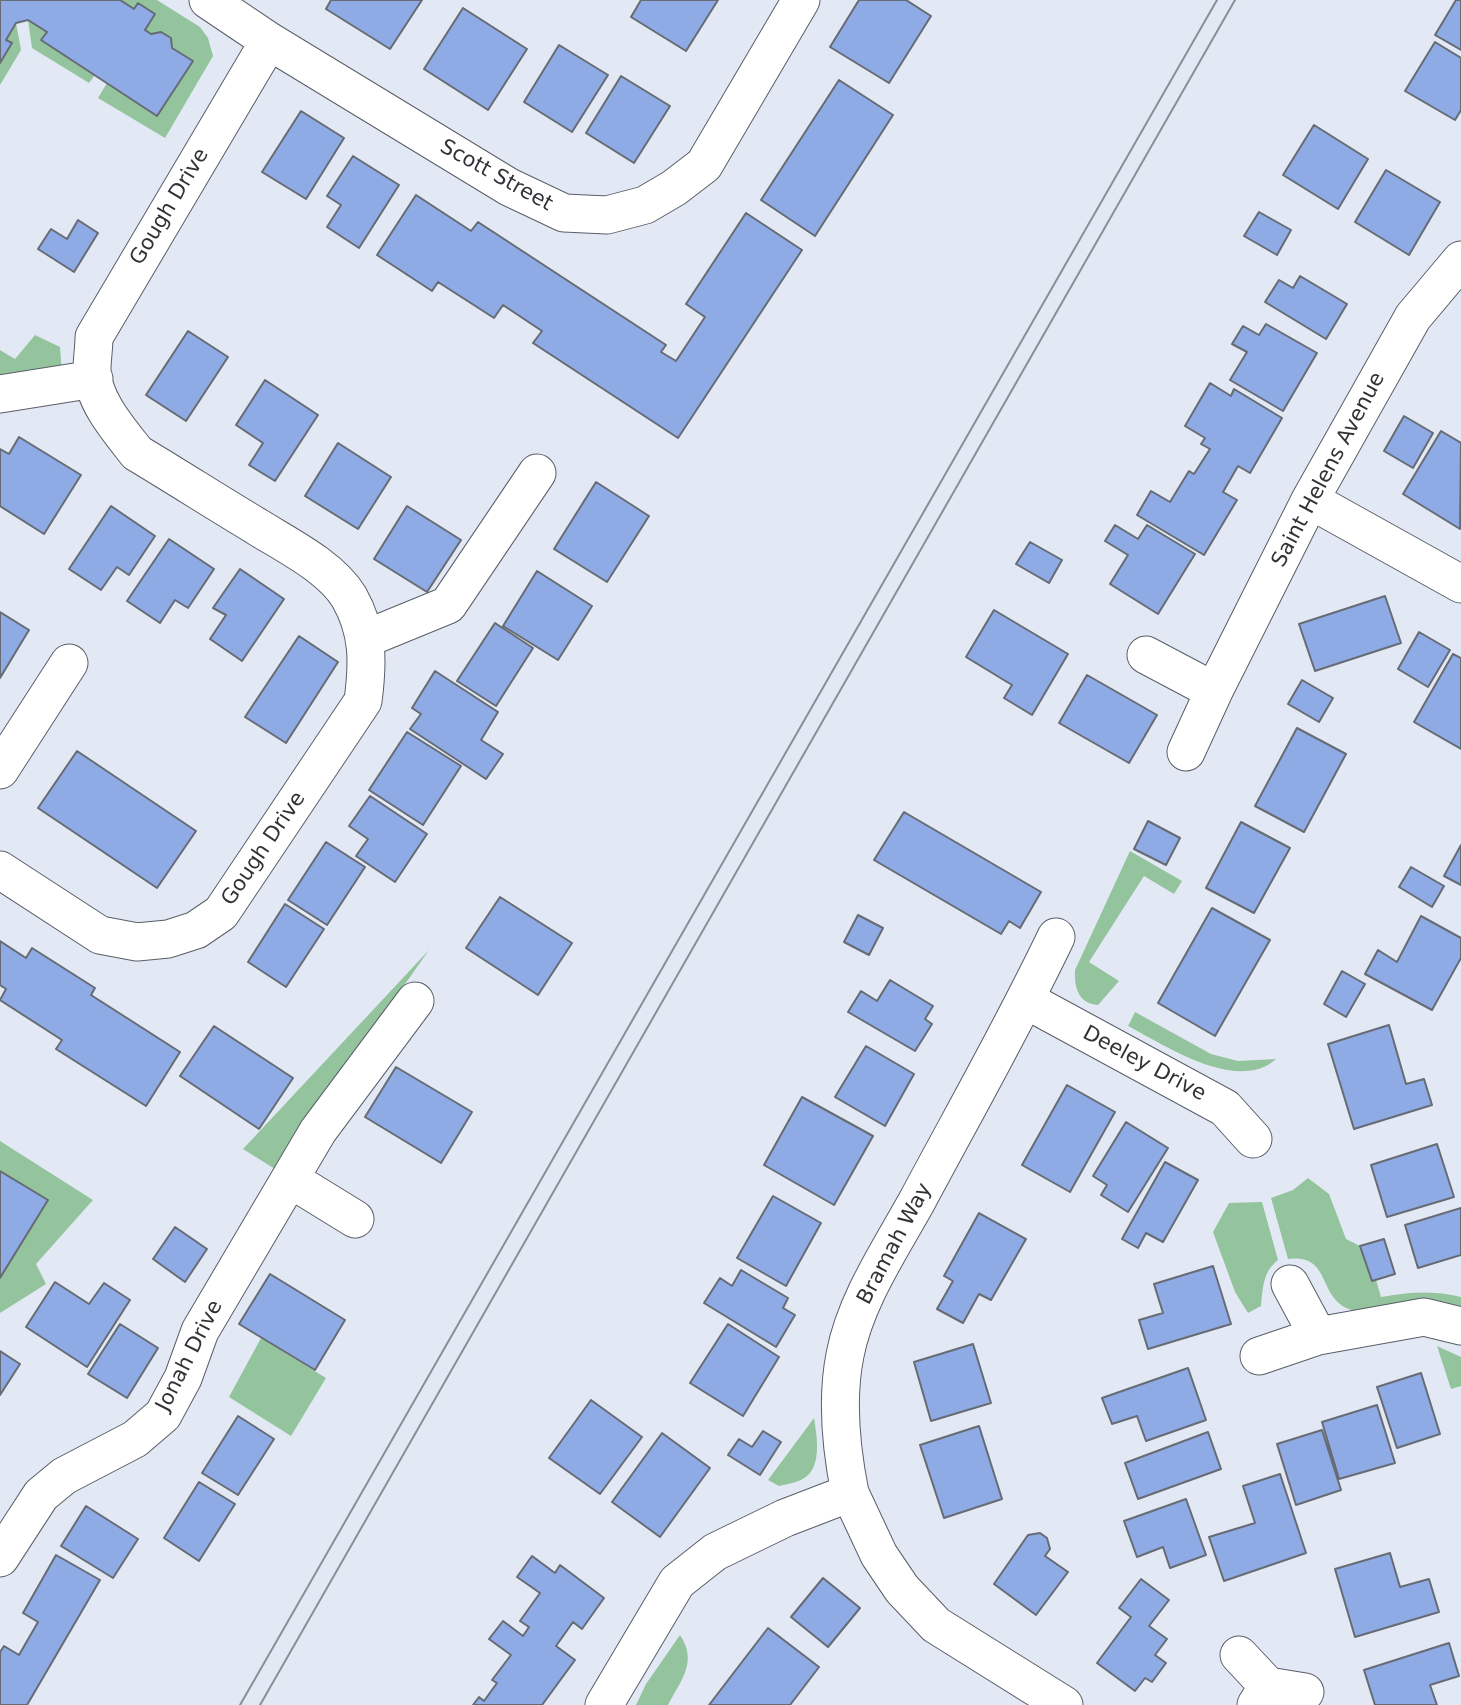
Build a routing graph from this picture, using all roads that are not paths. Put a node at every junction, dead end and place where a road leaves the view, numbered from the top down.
1 (208, 0) edge
2 (801, 0) edge
3 (269, 41) junction
4 (1461, 260) edge
5 (94, 379) junction
6 (0, 394) edge
7 (537, 473) dead end
8 (1310, 500) junction
9 (1461, 584) edge
10 (365, 639) junction
11 (1146, 655) dead end
12 (69, 663) dead end
13 (1214, 691) junction
14 (1186, 752) dead end
15 (0, 771) edge
16 (0, 870) edge
17 (1056, 937) dead end
18 (1026, 1000) junction
19 (415, 1001) dead end
20 (1253, 1139) dead end
21 (290, 1179) junction
22 (355, 1219) dead end
23 (1290, 1284) dead end
24 (1461, 1326) edge
25 (1318, 1336) junction
26 (1259, 1356) dead end
27 (850, 1493) junction
28 (0, 1558) edge
29 (1238, 1655) dead end
30 (1305, 1692) dead end
31 (1262, 1696) edge
32 (604, 1705) edge
33 (1064, 1705) edge

1 - 3 street, Scott Street
2 - 3 street, Scott Street
3 - 5 street, Gough Drive
4 - 8 street, Saint Helens Avenue
5 - 6 street
5 - 10 street, Gough Drive
7 - 10 street
8 - 9 street
8 - 13 street, Saint Helens Avenue
10 - 16 street, Gough Drive
11 - 13 street
12 - 15 street
13 - 14 street, Saint Helens Avenue
17 - 18 street, Bramah Way
18 - 20 street, Deeley Drive
18 - 27 street, Bramah Way
19 - 21 street, Jonah Drive
21 - 22 street
21 - 28 street, Jonah Drive
23 - 25 street
24 - 25 street
25 - 26 street
27 - 32 street
27 - 33 street, Bramah Way
29 - 31 street
30 - 31 street

